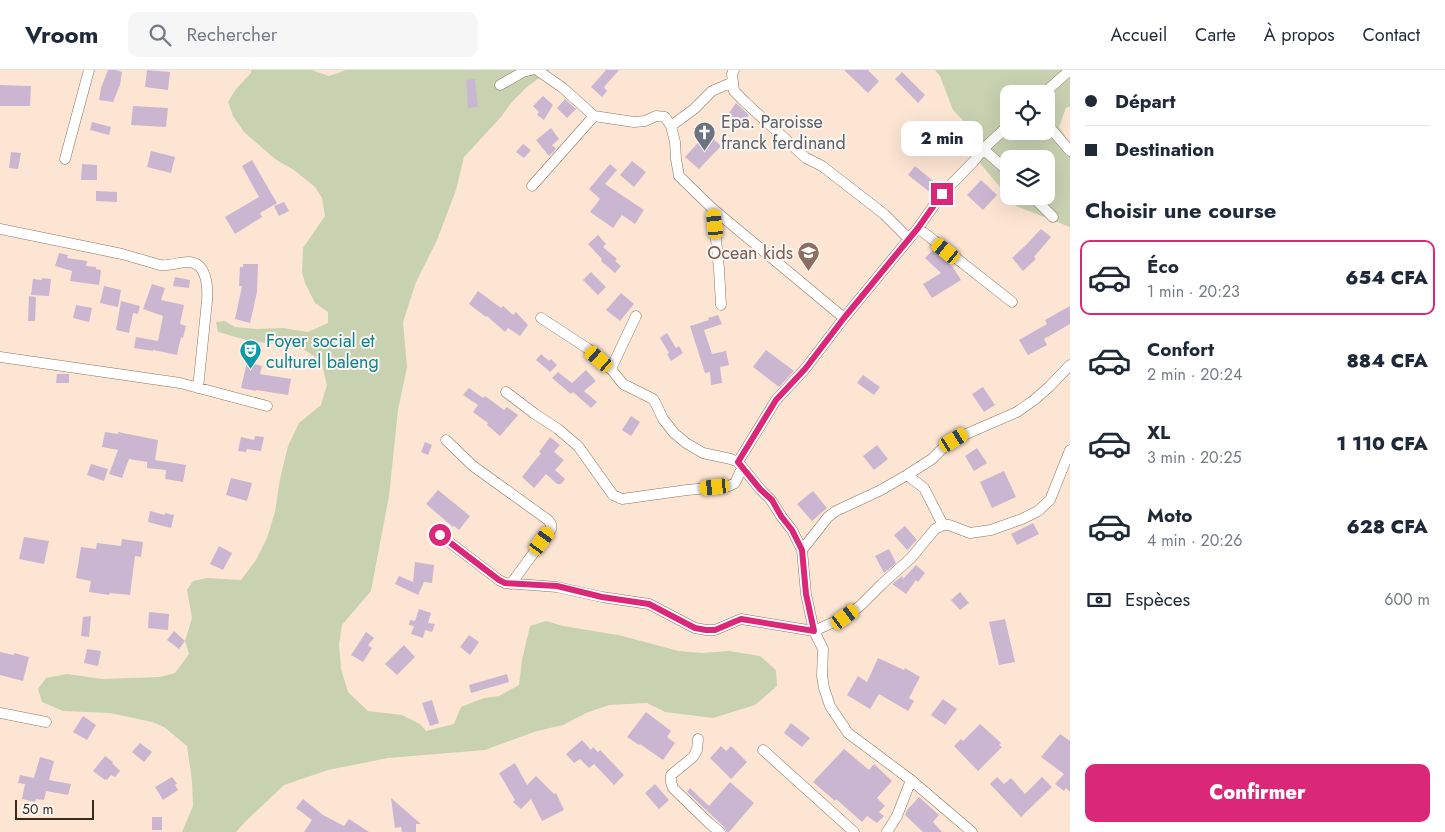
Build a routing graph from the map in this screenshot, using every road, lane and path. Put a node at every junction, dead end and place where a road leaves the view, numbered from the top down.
1 (89, 70) edge
2 (531, 70) edge
3 (536, 70) edge
4 (734, 70) edge
5 (1070, 70) edge
6 (733, 82) junction
7 (500, 85) dead end
8 (1053, 85) edge
9 (594, 116) junction
10 (671, 126) junction
11 (1000, 133) edge
12 (1055, 134) edge
13 (983, 149) junction
14 (1070, 151) edge
15 (65, 160) dead end
16 (1000, 164) edge
17 (532, 186) dead end
18 (1041, 205) edge
19 (713, 209) junction
20 (1053, 217) dead end
21 (918, 228) junction
22 (0, 229) edge
23 (909, 239) junction
24 (1012, 302) dead end
25 (721, 305) dead end
26 (636, 316) dead end
27 (541, 318) dead end
28 (844, 318) junction
29 (0, 357) edge
30 (1070, 364) edge
31 (611, 370) junction
32 (198, 388) junction
33 (506, 392) dead end
34 (267, 406) dead end
35 (446, 440) dead end
36 (1070, 450) edge
37 (740, 465) junction
38 (907, 475) junction
39 (943, 525) junction
40 (440, 535) dead end
41 (802, 550) junction
42 (511, 584) junction
43 (814, 631) junction
44 (0, 713) edge
45 (46, 722) dead end
46 (698, 739) dead end
47 (763, 750) dead end
48 (911, 780) junction
49 (720, 832) edge
50 (854, 832) edge
51 (888, 832) edge
52 (972, 832) edge

1 - 15 street
2 - 7 street
3 - 9 street
4 - 6 street
5 - 8 street
6 - 10 street
6 - 23 street
9 - 10 street
9 - 17 street
10 - 19 street
11 - 13 street
12 - 14 street
13 - 16 street
13 - 21 street
18 - 20 street
19 - 25 street
19 - 28 street
21 - 23 street
21 - 24 street
22 - 32 street
23 - 28 street
26 - 31 street
27 - 31 street
28 - 37 street
29 - 32 street
30 - 38 street
31 - 37 street
32 - 34 street
33 - 37 street
35 - 42 street
36 - 39 street
37 - 41 street
38 - 39 street
38 - 41 street
39 - 43 street
40 - 42 street
41 - 43 street
42 - 43 street
43 - 48 street
44 - 45 street
46 - 49 street
47 - 50 street
48 - 51 street
48 - 52 street

